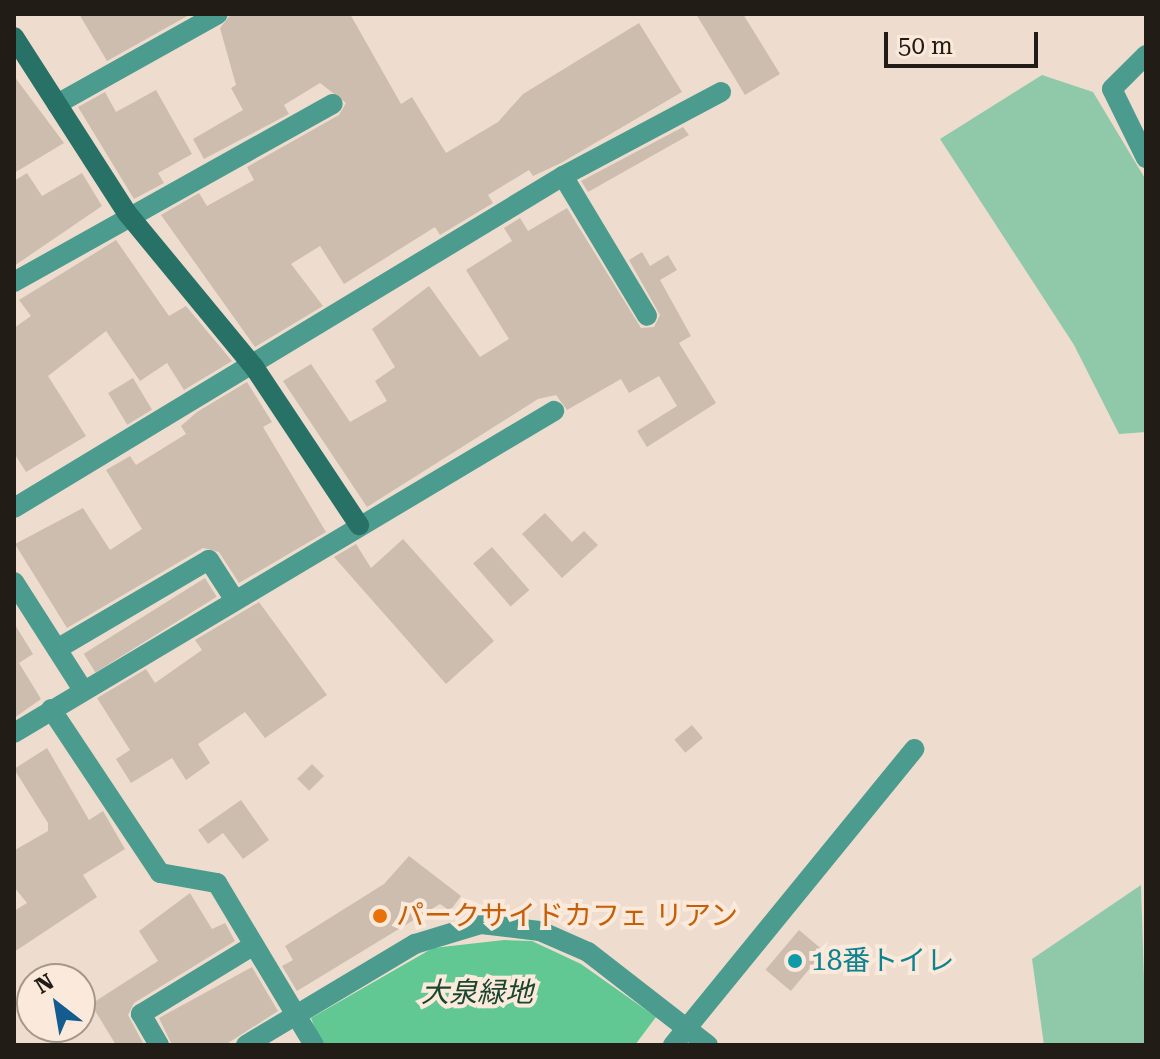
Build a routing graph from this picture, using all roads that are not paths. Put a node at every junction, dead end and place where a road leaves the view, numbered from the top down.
1 (218, 14) edge
2 (16, 46) edge
3 (1146, 55) edge
4 (721, 92) dead end
5 (57, 104) junction
6 (333, 104) dead end
7 (1146, 158) edge
8 (563, 176) junction
9 (127, 213) junction
10 (14, 282) edge
11 (647, 316) dead end
12 (254, 367) junction
13 (554, 411) dead end
14 (14, 508) edge
15 (359, 525) junction
16 (14, 582) edge
17 (234, 599) junction
18 (57, 649) junction
19 (83, 690) junction
20 (51, 709) junction
21 (14, 733) edge
22 (914, 749) dead end
23 (254, 945) junction
24 (296, 1015) junction
25 (686, 1027) junction
26 (159, 1045) edge
27 (246, 1045) edge
28 (314, 1045) edge
29 (673, 1045) edge
30 (708, 1045) edge

1 - 5 street
2 - 5 street
3 - 7 street
4 - 8 street
5 - 9 street
6 - 9 street
8 - 11 street
8 - 12 street
9 - 10 street
9 - 12 street
12 - 14 street
12 - 15 street
13 - 15 street
15 - 17 street
16 - 18 street
17 - 18 street
17 - 19 street
18 - 19 street
19 - 20 street
20 - 21 street
20 - 23 street
22 - 25 street
23 - 24 street
23 - 26 street
24 - 25 street
24 - 27 street
24 - 28 street
25 - 29 street
25 - 30 street

